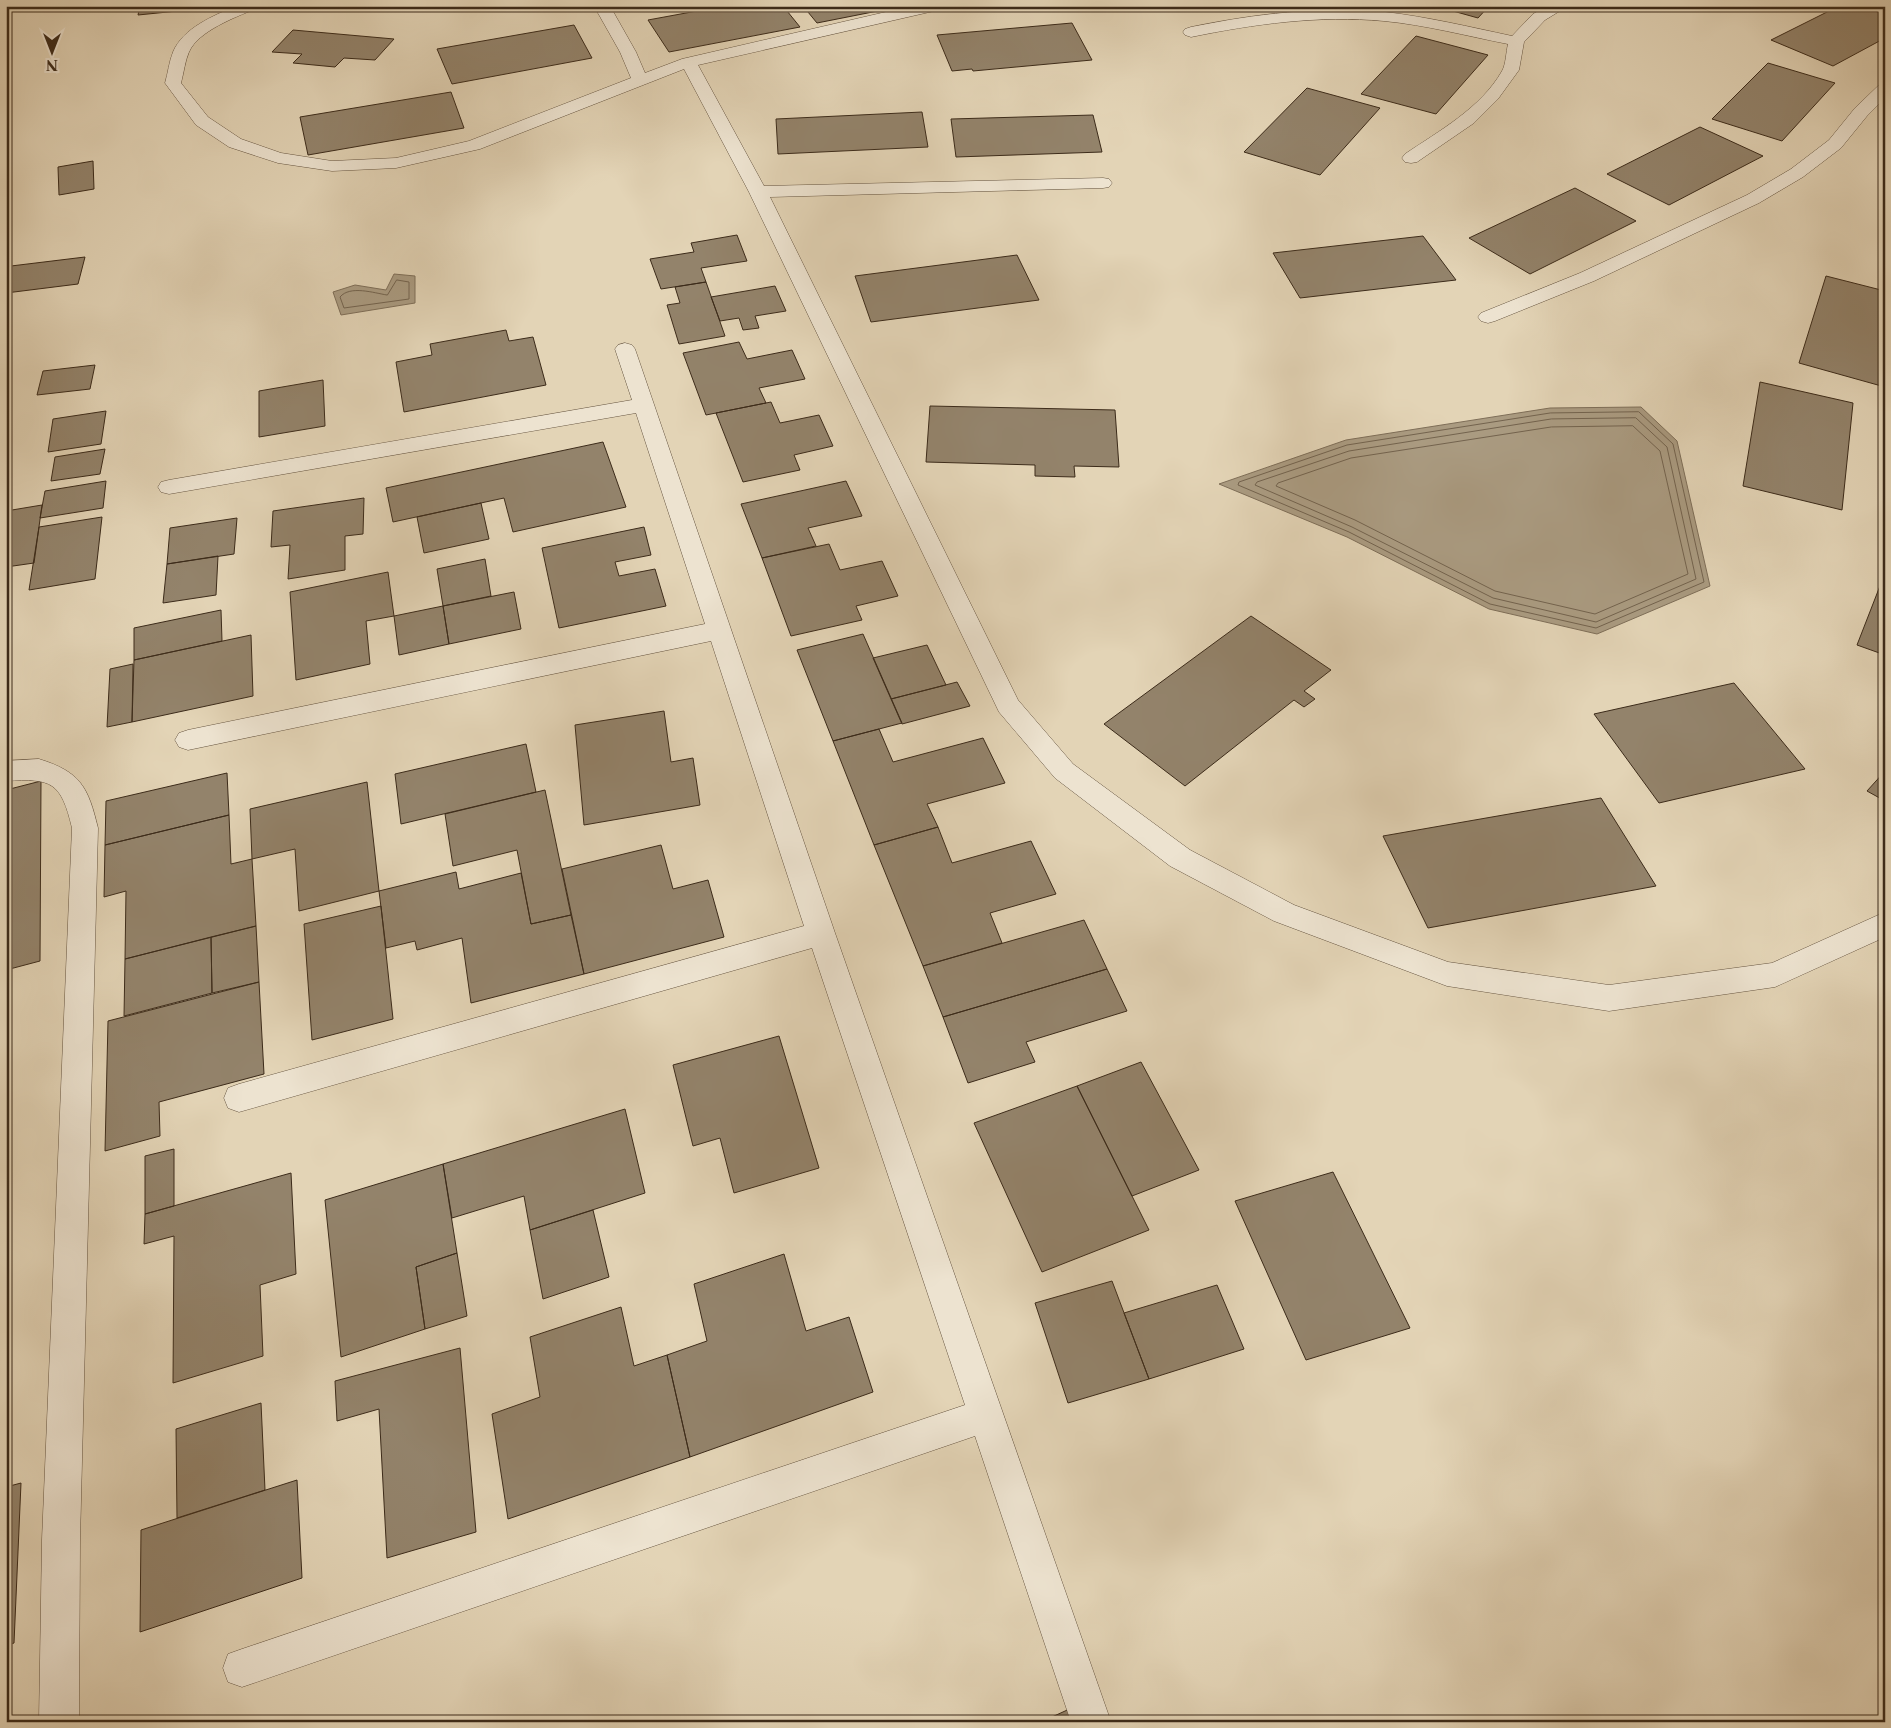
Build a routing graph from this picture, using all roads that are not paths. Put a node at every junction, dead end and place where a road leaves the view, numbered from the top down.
1 (250, 6) edge
2 (602, 6) edge
3 (934, 6) edge
4 (1560, 6) edge
5 (1191, 32) dead end
6 (1516, 41) junction
7 (688, 62) junction
8 (640, 80) junction
9 (1885, 89) edge
10 (1411, 158) dead end
11 (1103, 183) dead end
12 (758, 192) junction
13 (1488, 317) dead end
14 (625, 349) dead end
15 (644, 405) junction
16 (169, 487) dead end
17 (720, 630) junction
18 (188, 740) dead end
19 (6, 771) edge
20 (1885, 924) edge
21 (821, 933) junction
22 (239, 1098) dead end
23 (986, 1415) junction
24 (242, 1668) dead end
25 (59, 1722) edge
26 (1090, 1722) edge

1 - 8 street
2 - 8 street
3 - 7 street
4 - 6 street
5 - 6 street
6 - 10 street
7 - 8 street
7 - 12 street
9 - 13 street
11 - 12 street
12 - 20 street
14 - 15 street
15 - 16 street
15 - 17 street
17 - 18 street
17 - 21 street
19 - 25 street
21 - 22 street
21 - 23 street
23 - 24 street
23 - 26 street

